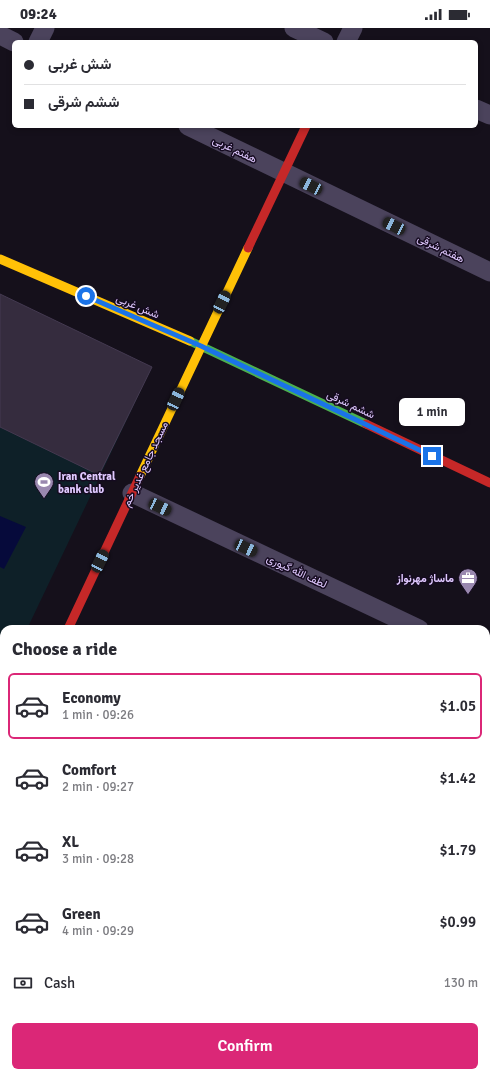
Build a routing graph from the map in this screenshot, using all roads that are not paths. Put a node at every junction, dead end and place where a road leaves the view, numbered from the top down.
1 (45, 28) edge
2 (294, 28) edge
3 (352, 28) edge
4 (0, 35) edge
5 (39, 40) edge
6 (320, 40) edge
7 (347, 40) edge
8 (12, 41) edge
9 (478, 110) edge
10 (490, 115) edge
11 (192, 128) edge
12 (305, 128) edge
13 (283, 173) junction
14 (0, 259) edge
15 (490, 272) edge
16 (201, 346) junction
17 (490, 483) edge
18 (132, 493) junction
19 (70, 625) edge
20 (411, 625) edge

1 - 5 street
2 - 6 street
3 - 7 street
4 - 8 street
9 - 10 street
11 - 13 street, هفتم غربی
12 - 13 street, مسجد جامع غدیر خم
13 - 15 street, هفتم شرقی
13 - 16 street, مسجد جامع غدیر خم
14 - 16 street, شش غربی
16 - 17 street, ششم شرقی
16 - 18 street, مسجد جامع غدیر خم
18 - 19 street, مسجد جامع غدیر خم
18 - 20 street, لطف الله گیوری

